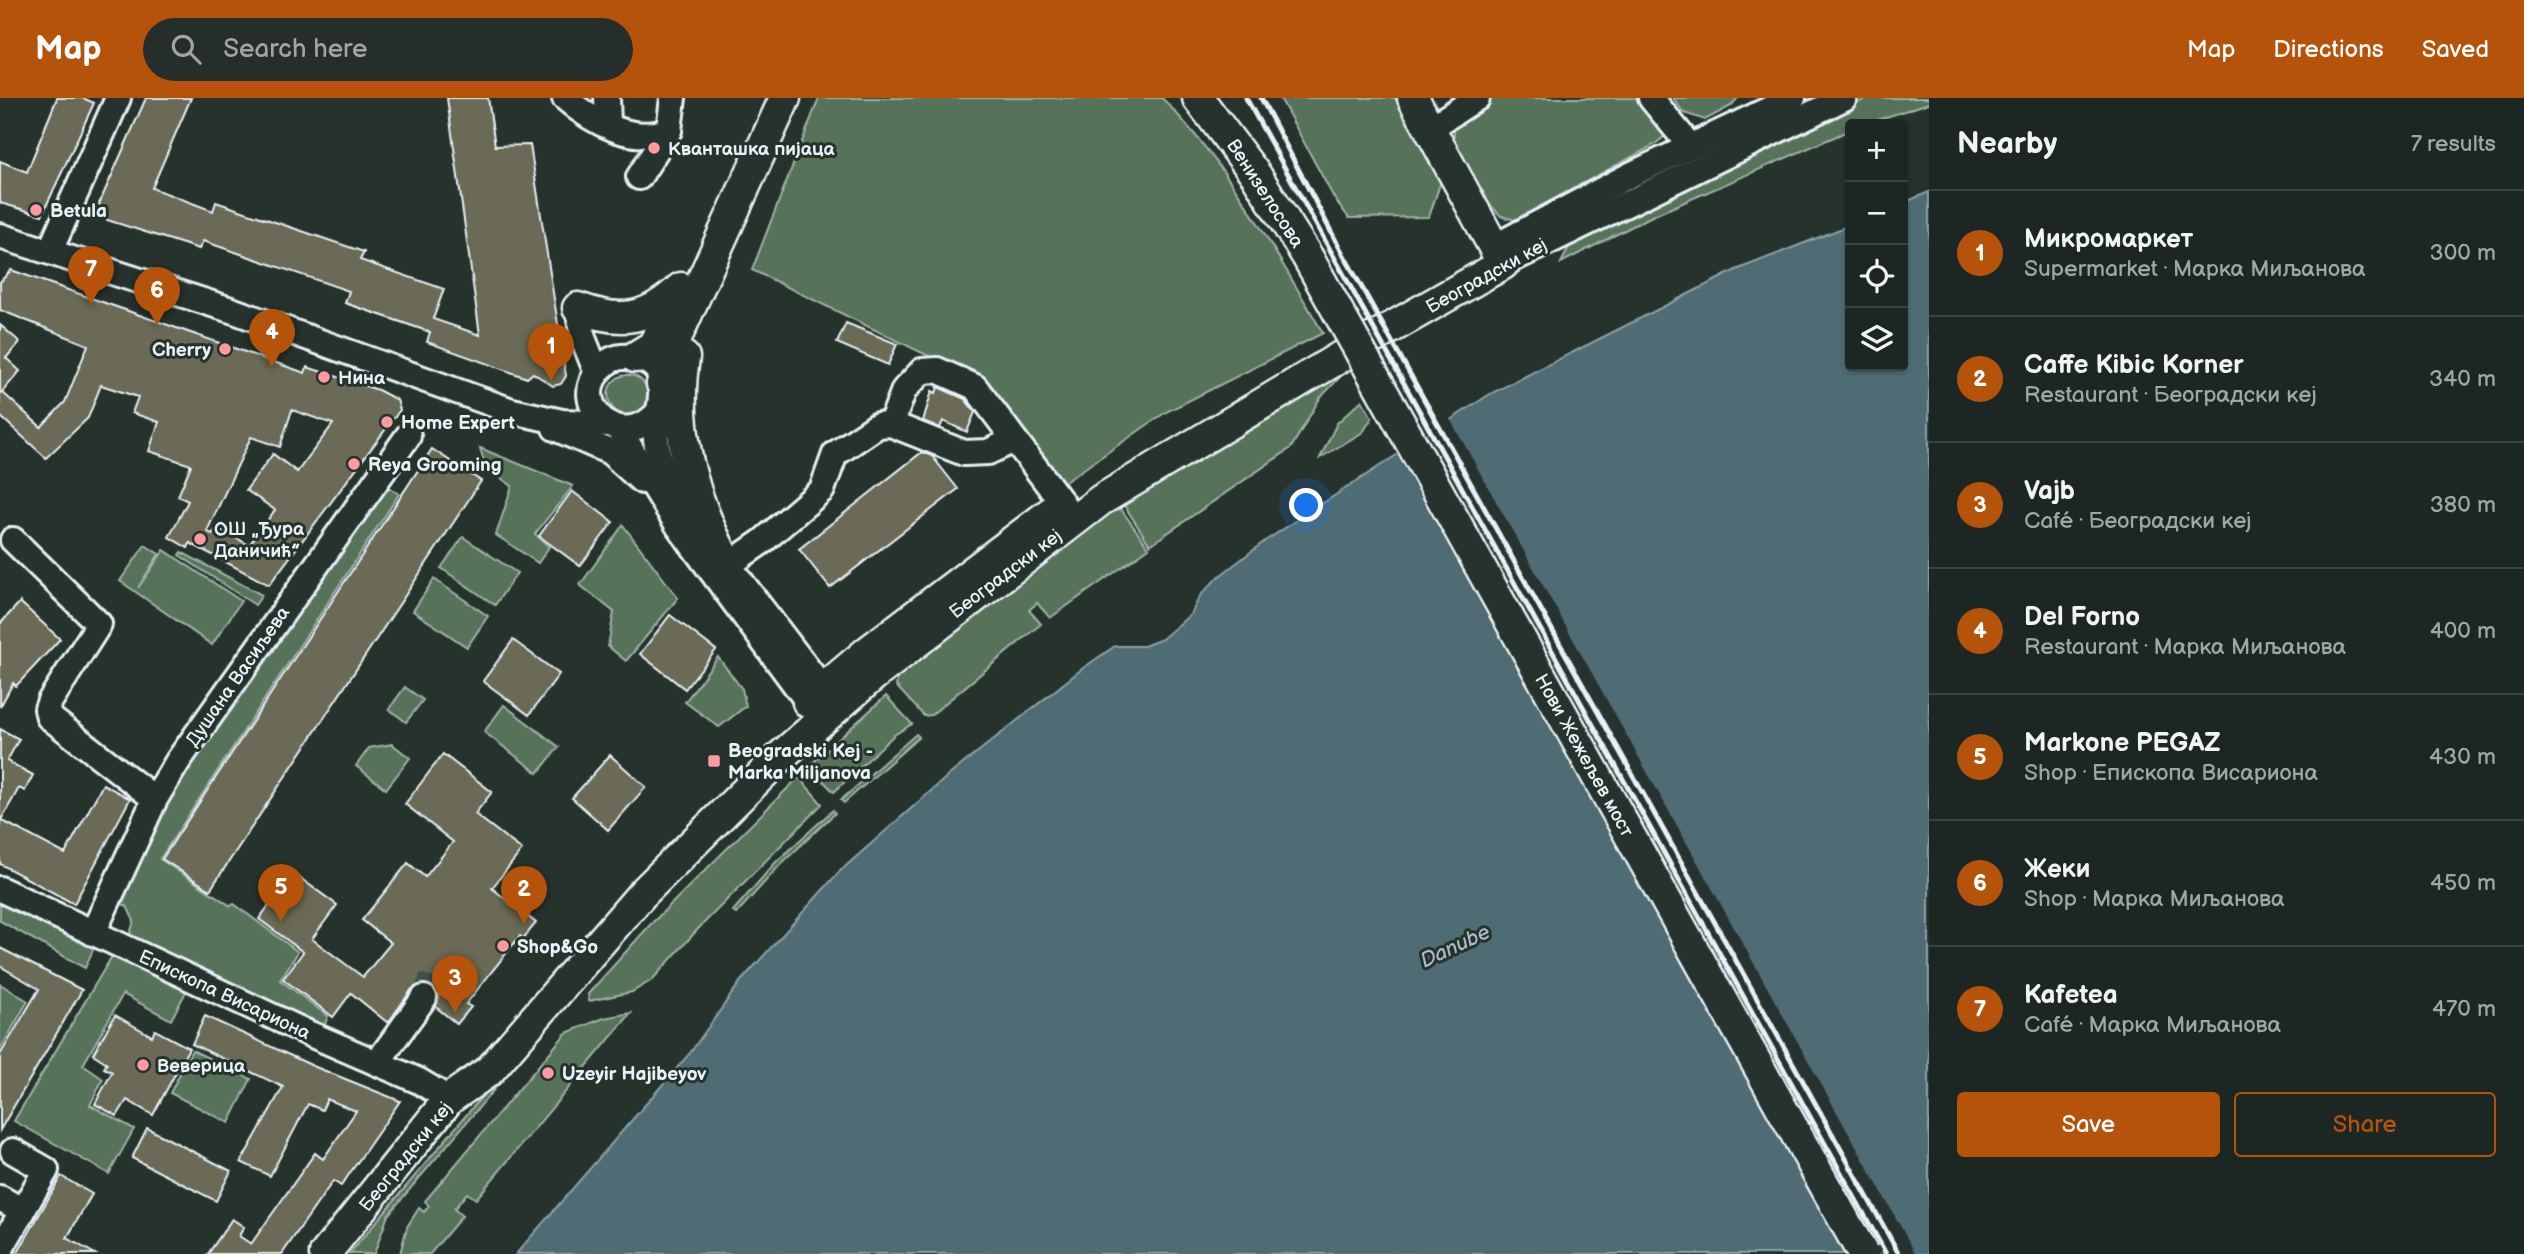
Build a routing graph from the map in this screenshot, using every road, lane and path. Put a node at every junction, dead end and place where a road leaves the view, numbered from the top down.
1 (118, 98) edge
2 (565, 98) edge
3 (607, 98) edge
4 (673, 98) edge
5 (762, 98) edge
6 (785, 98) edge
7 (1198, 98) edge
8 (1413, 98) edge
9 (1477, 98) edge
10 (1651, 98) edge
11 (1844, 98) edge
12 (1778, 101) edge
13 (608, 125) junction
14 (1429, 129) junction
15 (669, 130) junction
16 (1690, 145) junction
17 (639, 177) dead end
18 (3, 242) edge
19 (50, 251) junction
20 (1307, 256) joint
21 (1499, 256) junction
22 (710, 263) junction
23 (681, 288) junction
24 (578, 308) junction
25 (629, 357) junction
26 (594, 382) junction
27 (661, 397) junction
28 (527, 414) junction
29 (891, 424) junction
30 (613, 426) junction
31 (408, 436) dead end
32 (1014, 440) junction
33 (1063, 504) junction
34 (668, 509) junction
35 (13, 540) dead end
36 (726, 558) junction
37 (820, 701) junction
38 (155, 799) junction
39 (0, 889) edge
40 (93, 933) junction
41 (424, 998) tunnel mouth
42 (377, 1063) junction
43 (449, 1099) junction
44 (13, 1151) dead end
45 (0, 1198) edge
46 (23, 1211) junction
47 (0, 1250) edge
48 (325, 1254) edge
49 (1863, 1254) edge

1 - 19 street
2 - 13 street
3 - 13 street
4 - 15 street
5 - 23 main road
6 - 22 main road
7 - 20 main road, Венизелосова
8 - 14 main road
9 - 14 street
10 - 16 street
11 - 21 street, Београдски кеј
12 - 16 street, Београдски кеј
13 - 15 street
14 - 21 main road
15 - 17 street
16 - 21 street, Београдски кеј
18 - 19 street
19 - 28 street
20 - 49 main road, Нови Жежељев мост, bridge
21 - 33 main road, Београдски кеј
21 - 37 main road, Београдски кеј
22 - 27 main road
22 - 36 main road
23 - 24 main road
23 - 25 main road
24 - 25 street
24 - 26 street
25 - 26 street
25 - 27 street
26 - 28 street
26 - 30 street
27 - 30 street
27 - 36 street
28 - 30 street
28 - 34 street
29 - 32 street
29 - 32 street
29 - 36 street
30 - 34 street
31 - 38 street, Душана Васиљева
32 - 33 street
33 - 37 main road, Београдски кеј
34 - 37 street
35 - 38 street
36 - 37 street
37 - 43 main road, Београдски кеј
38 - 40 street, Душана Васиљева
39 - 40 street, Епископа Висариона
40 - 42 street, Епископа Висариона
41 - 42 street
42 - 43 street, Епископа Висариона
43 - 48 main road, Београдски кеј
44 - 46 street
45 - 46 street
46 - 47 street

